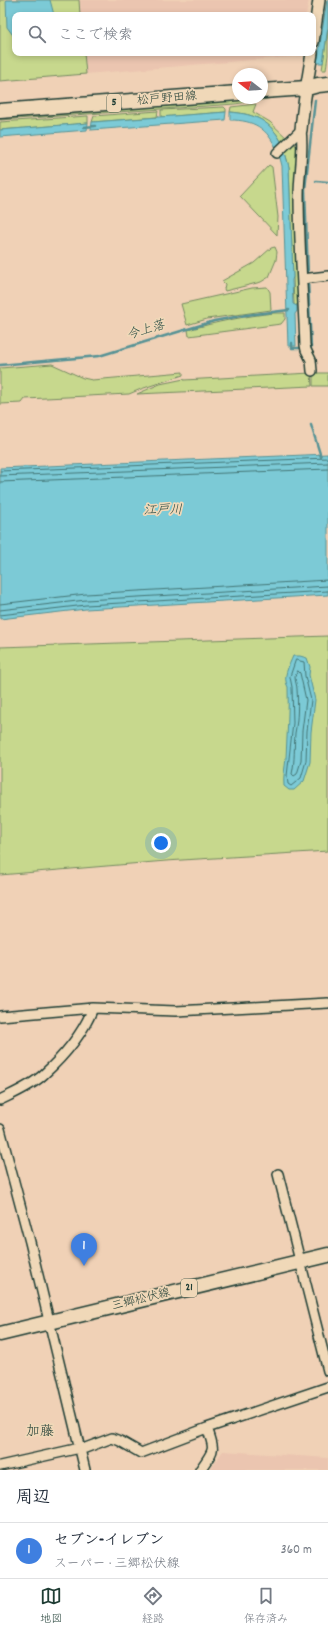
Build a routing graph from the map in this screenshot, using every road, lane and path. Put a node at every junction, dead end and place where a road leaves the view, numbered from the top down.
1 (319, 0) edge
2 (316, 21) edge
3 (312, 56) edge
4 (328, 84) edge
5 (307, 88) junction
6 (328, 90) edge
7 (268, 91) edge
8 (232, 93) edge
9 (0, 112) edge
10 (301, 130) junction
11 (277, 153) dead end
12 (328, 276) edge
13 (306, 279) junction
14 (312, 371) dead end
15 (328, 1003) edge
16 (93, 1008) junction
17 (0, 1016) edge
18 (0, 1100) edge
19 (0, 1129) edge
20 (2, 1141) edge
21 (278, 1174) dead end
22 (328, 1255) edge
23 (299, 1262) junction
24 (49, 1322) junction
25 (0, 1334) edge
26 (328, 1371) edge
27 (328, 1387) edge
28 (207, 1428) junction
29 (80, 1449) junction
30 (0, 1466) edge
31 (85, 1470) edge
32 (200, 1470) edge

1 - 2 street
3 - 5 street
4 - 5 main road
5 - 6 main road
5 - 7 main road
5 - 10 street
8 - 9 main road, 松戸野田線 / 5
10 - 11 street
10 - 13 street
12 - 13 street
13 - 14 street
15 - 16 street
16 - 17 street
16 - 18 street
19 - 20 street
20 - 24 street
21 - 23 street
22 - 23 main road, 三郷松伏線 / 21
23 - 24 main road, 三郷松伏線 / 21
23 - 26 street
24 - 25 main road, 三郷松伏線 / 21
24 - 29 street
27 - 28 street
28 - 29 street
28 - 32 street
29 - 30 street
29 - 31 street

